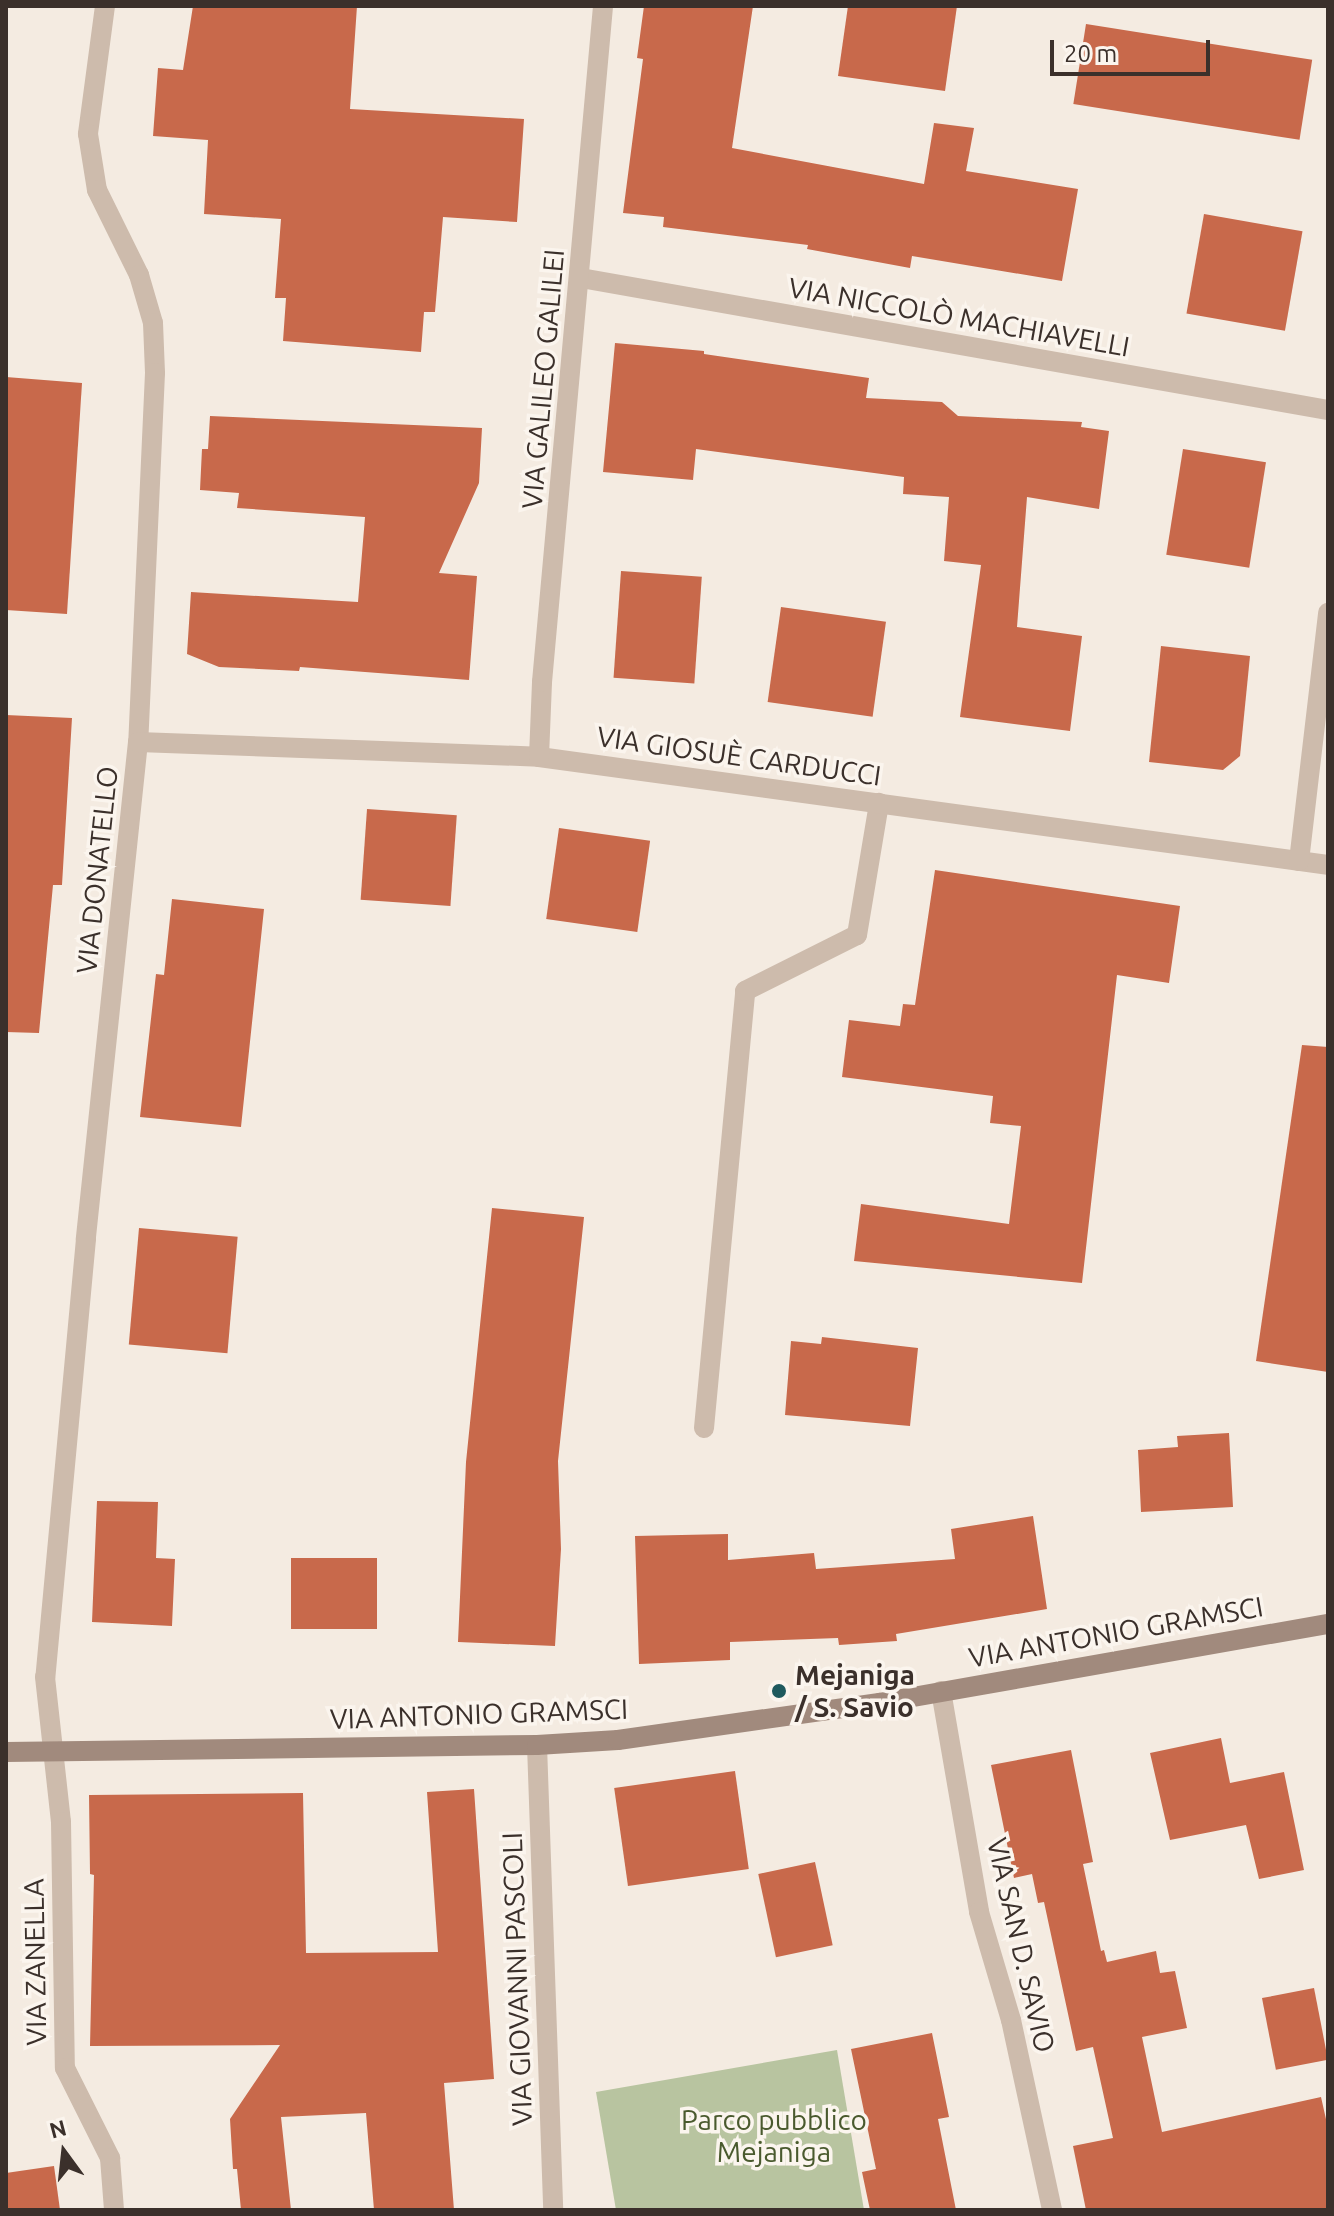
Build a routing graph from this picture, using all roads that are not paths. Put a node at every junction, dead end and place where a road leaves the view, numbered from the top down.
1 (105, 6) edge
2 (603, 6) edge
3 (581, 278) junction
4 (1328, 410) edge
5 (1328, 613) edge
6 (138, 742) junction
7 (539, 757) junction
8 (879, 803) junction
9 (1299, 861) junction
10 (1328, 865) edge
11 (704, 1428) dead end
12 (1328, 1624) edge
13 (941, 1691) junction
14 (537, 1745) junction
15 (52, 1751) junction
16 (6, 1752) edge
17 (114, 2210) edge
18 (553, 2210) edge
19 (1052, 2210) edge

1 - 6 street, VIA DONATELLO
2 - 3 street, VIA GALILEO GALILEI
3 - 4 street, VIA NICCOLÒ MACHIAVELLI
3 - 7 street, VIA GALILEO GALILEI
5 - 9 street
6 - 7 street, VIA GIOSUÈ CARDUCCI
6 - 15 street, VIA DONATELLO
7 - 8 street, VIA GIOSUÈ CARDUCCI
8 - 9 street, VIA GIOSUÈ CARDUCCI
8 - 11 street
9 - 10 street, VIA GIOSUÈ CARDUCCI
12 - 13 main road, VIA ANTONIO GRAMSCI
13 - 14 main road, VIA ANTONIO GRAMSCI
13 - 19 street, VIA SAN D. SAVIO
14 - 15 main road, VIA ANTONIO GRAMSCI
14 - 18 street, VIA GIOVANNI PASCOLI
15 - 16 main road, VIA ANTONIO GRAMSCI
15 - 17 street, VIA ZANELLA

